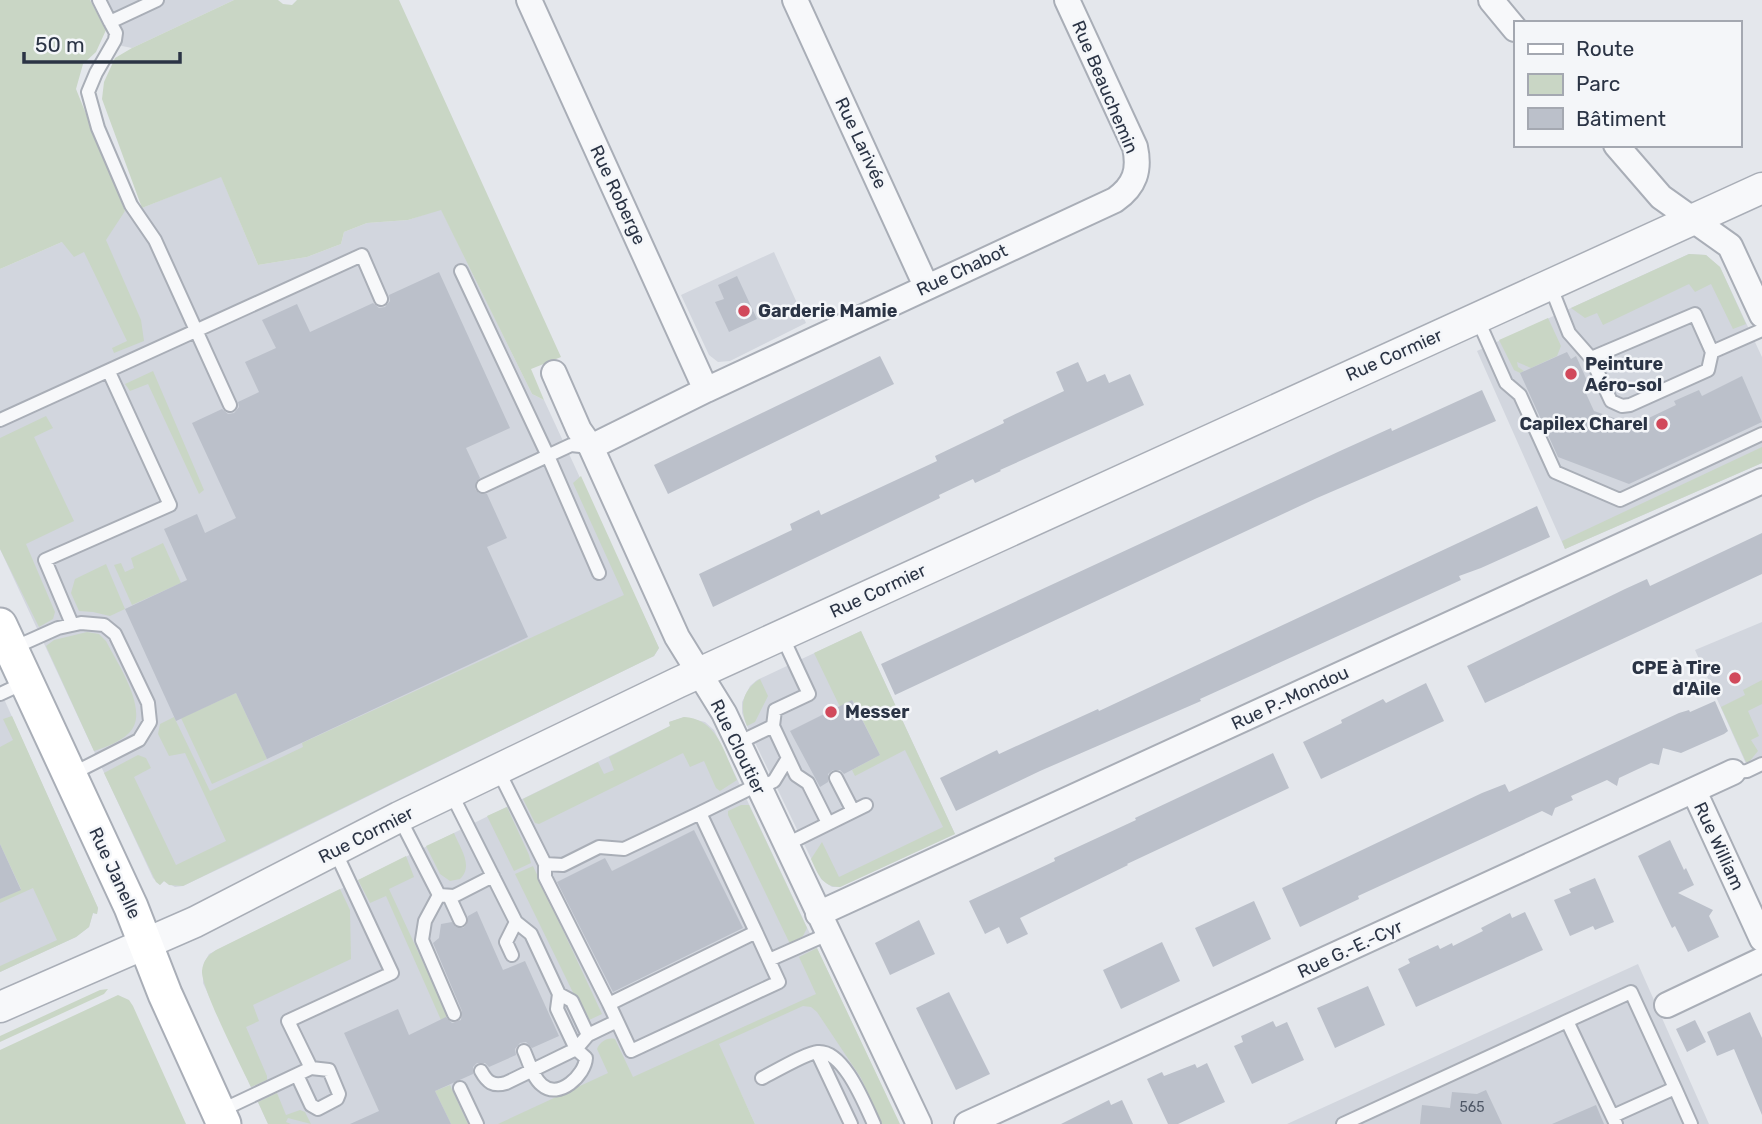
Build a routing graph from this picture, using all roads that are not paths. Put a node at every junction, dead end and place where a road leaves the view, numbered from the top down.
1 (99, 0) edge
2 (157, 0) edge
3 (528, 0) edge
4 (795, 0) edge
5 (1067, 0) edge
6 (1491, 0) edge
7 (110, 22) junction
8 (1514, 28) edge
9 (1618, 147) edge
10 (1136, 176) joint
11 (1762, 188) edge
12 (1693, 220) junction
13 (461, 271) dead end
14 (1550, 284) junction
15 (926, 286) junction
16 (381, 299) dead end
17 (1762, 315) edge
18 (1477, 317) junction
19 (1762, 330) edge
20 (196, 332) junction
21 (1712, 352) junction
22 (1591, 358) junction
23 (110, 372) junction
24 (554, 373) dead end
25 (706, 390) junction
26 (230, 405) dead end
27 (0, 420) edge
28 (1762, 434) edge
29 (591, 447) junction
30 (548, 456) junction
31 (1762, 481) edge
32 (484, 486) dead end
33 (599, 573) dead end
34 (72, 624) junction
35 (781, 635) junction
36 (6, 637) edge
37 (698, 674) junction
38 (13, 688) edge
39 (773, 726) junction
40 (738, 743) junction
41 (788, 758) junction
42 (1762, 764) edge
43 (498, 769) junction
44 (1733, 772) joint
45 (70, 775) junction
46 (836, 778) dead end
47 (758, 786) junction
48 (1694, 791) junction
49 (450, 792) junction
50 (866, 804) dead end
51 (853, 811) junction
52 (700, 813) junction
53 (399, 817) junction
54 (828, 823) junction
55 (785, 845) junction
56 (335, 851) junction
57 (545, 864) junction
58 (493, 876) junction
59 (444, 896) junction
60 (460, 920) dead end
61 (516, 922) junction
62 (823, 924) junction
63 (756, 932) junction
64 (1762, 939) edge
65 (146, 943) junction
66 (512, 955) dead end
67 (769, 960) junction
68 (1762, 960) edge
69 (559, 994) junction
70 (609, 1004) junction
71 (1667, 1005) dead end
72 (0, 1007) edge
73 (454, 1014) dead end
74 (617, 1021) junction
75 (1567, 1021) junction
76 (588, 1035) junction
77 (576, 1049) junction
78 (524, 1051) dead end
79 (817, 1052) junction
80 (311, 1068) junction
81 (533, 1070) junction
82 (481, 1071) dead end
83 (297, 1075) junction
84 (762, 1077) dead end
85 (460, 1088) dead end
86 (1675, 1088) junction
87 (221, 1118) edge
88 (1614, 1120) edge
89 (477, 1124) edge
90 (850, 1124) edge
91 (874, 1124) edge
92 (919, 1124) edge
93 (967, 1124) edge
94 (1343, 1124) edge
95 (1691, 1124) edge

1 - 7 lane
2 - 7 lane
3 - 25 street, Rue Roberge
4 - 15 street, Rue Larivée
5 - 10 street, Rue Beauchemin
6 - 8 street
7 - 20 lane
9 - 12 street
10 - 15 street, Rue Chabot
11 - 12 street, Rue Cormier
12 - 14 street, Rue Cormier
12 - 17 street
13 - 30 lane
14 - 18 street, Rue Cormier
14 - 22 lane
15 - 25 street, Rue Chabot
16 - 20 lane
18 - 28 lane
18 - 35 street, Rue Cormier
19 - 21 lane
20 - 23 lane
20 - 26 lane
21 - 22 lane
21 - 22 lane
23 - 27 lane
23 - 34 lane
24 - 29 street, Rue Cloutier
25 - 29 street, Rue Chabot
29 - 30 lane
29 - 37 street, Rue Cloutier
30 - 32 lane
30 - 33 lane
31 - 62 street, Rue P.-Mondou
34 - 36 lane
34 - 45 lane
35 - 37 street, Rue Cormier
35 - 39 lane
36 - 38 main road, Rue Janelle
37 - 40 street, Rue Cloutier
37 - 43 street, Rue Cormier
38 - 45 main road, Rue Janelle
39 - 40 lane
39 - 41 lane
40 - 47 street, Rue Cloutier
41 - 47 lane
41 - 54 lane
42 - 44 lane
43 - 49 street, Rue Cormier
43 - 57 lane
44 - 48 street, Rue G.-E.-Cyr
45 - 65 main road, Rue Janelle
46 - 51 lane
47 - 52 lane
47 - 55 street, Rue Cloutier
48 - 64 street, Rue William
48 - 93 street, Rue G.-E.-Cyr
49 - 53 street, Rue Cormier
49 - 58 lane
50 - 51 lane
51 - 54 lane
52 - 57 lane
52 - 63 lane
53 - 56 street, Rue Cormier
53 - 59 lane
54 - 55 lane
55 - 62 street, Rue Cloutier
56 - 65 street, Rue Cormier
56 - 80 lane
57 - 70 lane
58 - 59 lane
58 - 61 lane
59 - 60 lane
59 - 73 lane
61 - 66 lane
61 - 69 lane
62 - 67 lane
62 - 92 street, Rue Cloutier
63 - 67 lane
63 - 70 lane
65 - 72 street, Rue Cormier
65 - 87 main road, Rue Janelle
67 - 74 lane
68 - 71 street
69 - 76 lane
69 - 77 lane
70 - 74 lane
74 - 76 lane
75 - 86 lane
75 - 88 lane
75 - 94 lane
76 - 77 lane
77 - 81 lane
77 - 81 lane
78 - 81 lane
79 - 84 lane
79 - 90 lane
79 - 91 lane
80 - 83 lane
80 - 83 lane
81 - 82 lane
83 - 87 lane
85 - 89 lane
86 - 88 lane
86 - 95 lane

